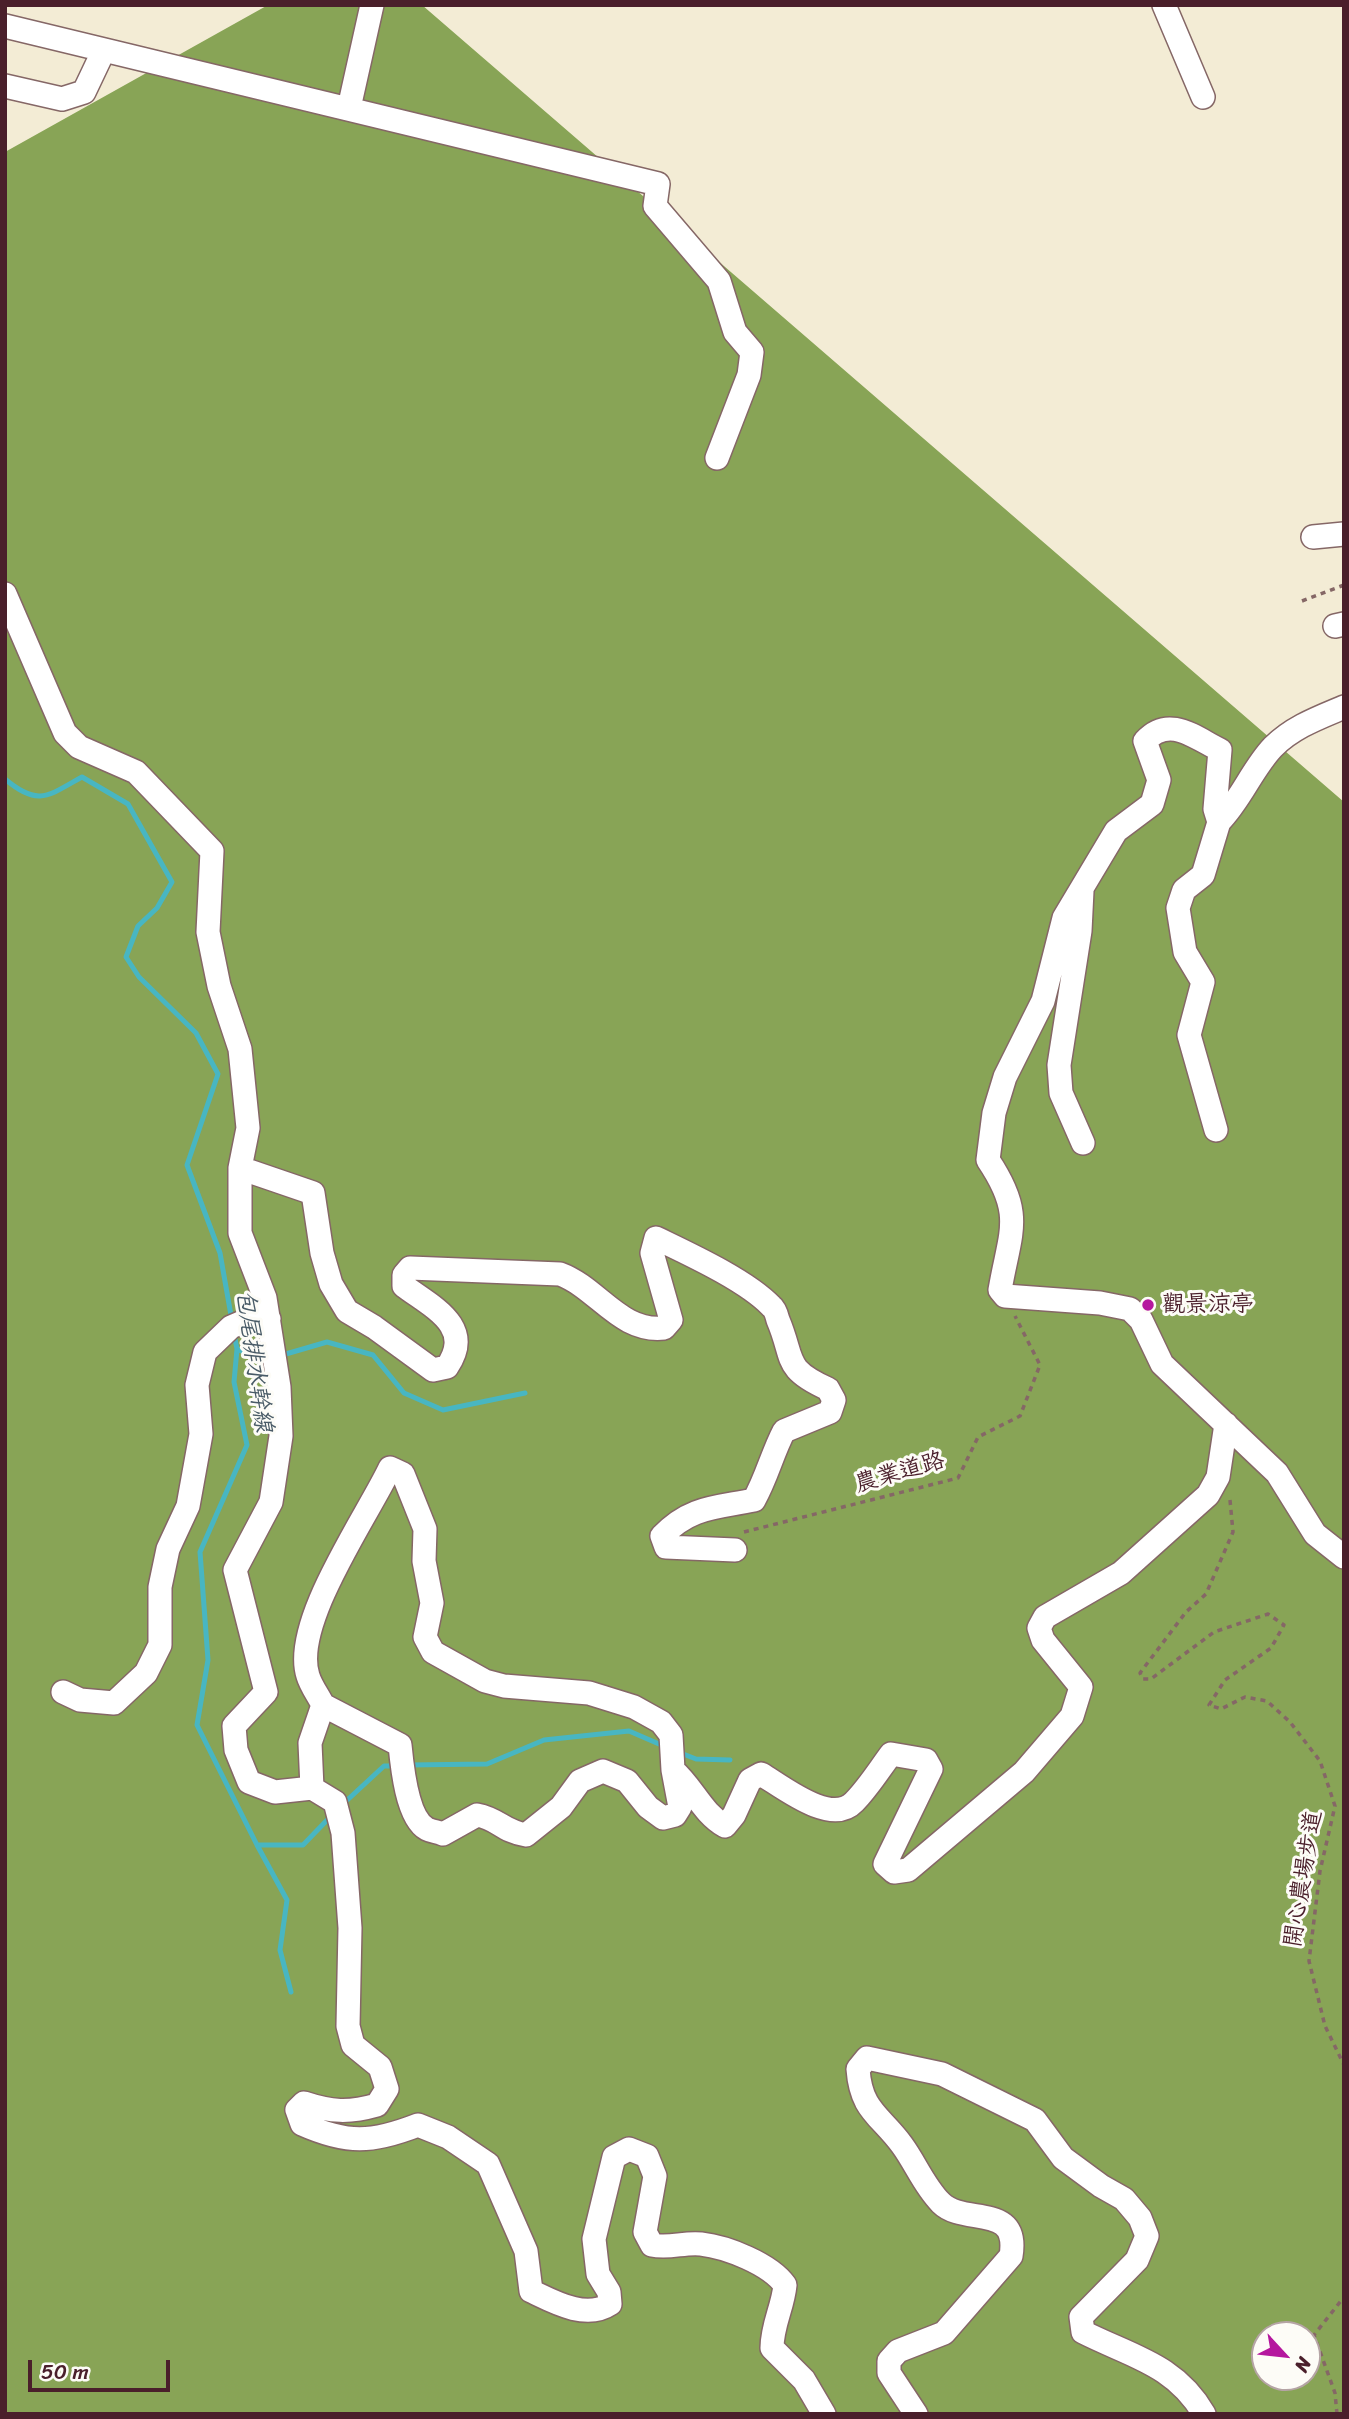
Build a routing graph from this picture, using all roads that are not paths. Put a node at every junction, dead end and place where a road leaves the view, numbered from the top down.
1 (372, 5) edge
2 (1164, 5) edge
3 (5, 26) edge
4 (103, 52) junction
5 (5, 86) edge
6 (1203, 97) dead end
7 (349, 108) junction
8 (717, 458) dead end
9 (1344, 534) edge
10 (1313, 537) dead end
11 (5, 594) edge
12 (1344, 707) edge
13 (1219, 822) junction
14 (1082, 888) junction
15 (1216, 1130) dead end
16 (1083, 1143) dead end
17 (240, 1168) junction
18 (269, 1319) junction
19 (1226, 1424) junction
20 (739, 1541) road end
21 (1344, 1557) edge
22 (63, 1692) dead end
23 (323, 1705) junction
24 (673, 1770) junction
25 (312, 1788) junction
26 (824, 2414) edge
27 (916, 2414) edge
28 (1204, 2414) edge

1 - 7 lane
2 - 6 lane
3 - 4 lane
4 - 5 lane
4 - 7 lane
7 - 8 lane
9 - 10 lane
11 - 17 lane
12 - 13 lane
13 - 14 lane
13 - 15 lane
14 - 16 lane
14 - 19 lane
17 - 18 lane
17 - 20 lane
18 - 22 lane
18 - 25 lane
19 - 21 lane
19 - 24 lane
23 - 24 lane
23 - 24 lane
23 - 25 lane
25 - 26 lane
27 - 28 lane

